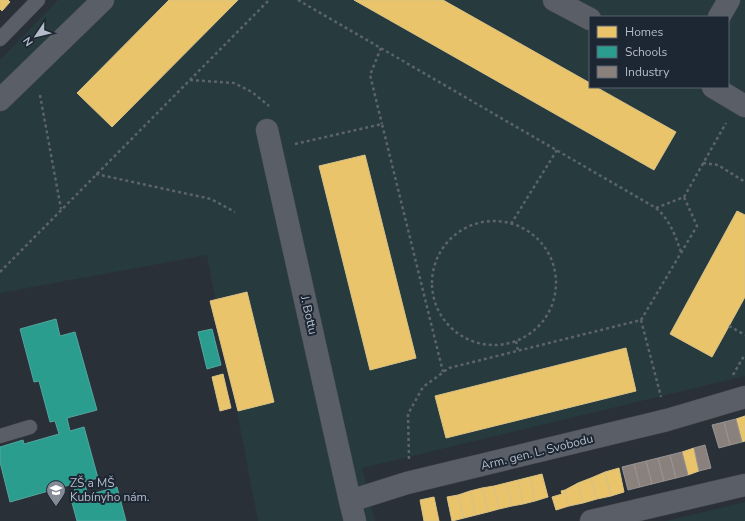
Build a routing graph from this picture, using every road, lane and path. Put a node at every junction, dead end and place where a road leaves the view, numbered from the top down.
1 (38, 0) edge
2 (103, 0) edge
3 (268, 0) edge
4 (298, 0) edge
5 (554, 0) edge
6 (729, 0) edge
7 (719, 16) edge
8 (589, 18) edge
9 (0, 39) edge
10 (381, 48) junction
11 (189, 80) junction
12 (38, 88) dead end
13 (715, 88) edge
14 (0, 100) edge
15 (741, 104) edge
16 (269, 120) joint
17 (382, 124) junction
18 (291, 146) dead end
19 (557, 150) junction
20 (703, 164) junction
21 (96, 174) junction
22 (745, 182) edge
23 (684, 197) junction
24 (656, 208) junction
25 (61, 210) junction
26 (235, 212) dead end
27 (511, 224) junction
28 (681, 253) junction
29 (0, 272) edge
30 (641, 320) junction
31 (729, 326) dead end
32 (745, 335) edge
33 (516, 341) junction
34 (518, 351) junction
35 (443, 372) junction
36 (745, 397) edge
37 (667, 420) junction
38 (30, 427) dead end
39 (0, 436) edge
40 (407, 483) junction
41 (745, 485) edge
42 (353, 511) edge
43 (591, 521) edge

1 - 9 lane
2 - 14 street
3 - 11 path
4 - 10 path
5 - 8 street
6 - 7 street
10 - 17 path
10 - 19 path
11 - 16 path
11 - 21 path
12 - 25 path
13 - 15 street
15 - 20 path
16 - 42 street, J. Bottu
17 - 18 path
17 - 35 path
19 - 24 path
19 - 27 path
20 - 22 path
20 - 23 path
21 - 25 path
21 - 26 path
23 - 24 path
23 - 28 path
24 - 28 path
25 - 29 path
27 - 33 path
27 - 33 path
28 - 30 path
30 - 34 path
30 - 37 path
31 - 32 path
33 - 34 path
34 - 35 path
35 - 40 path
36 - 37 street, Arm. gen. L. Svobodu
37 - 40 street, Arm. gen. L. Svobodu
38 - 39 lane
40 - 42 street, Arm. gen. L. Svobodu
41 - 43 street

